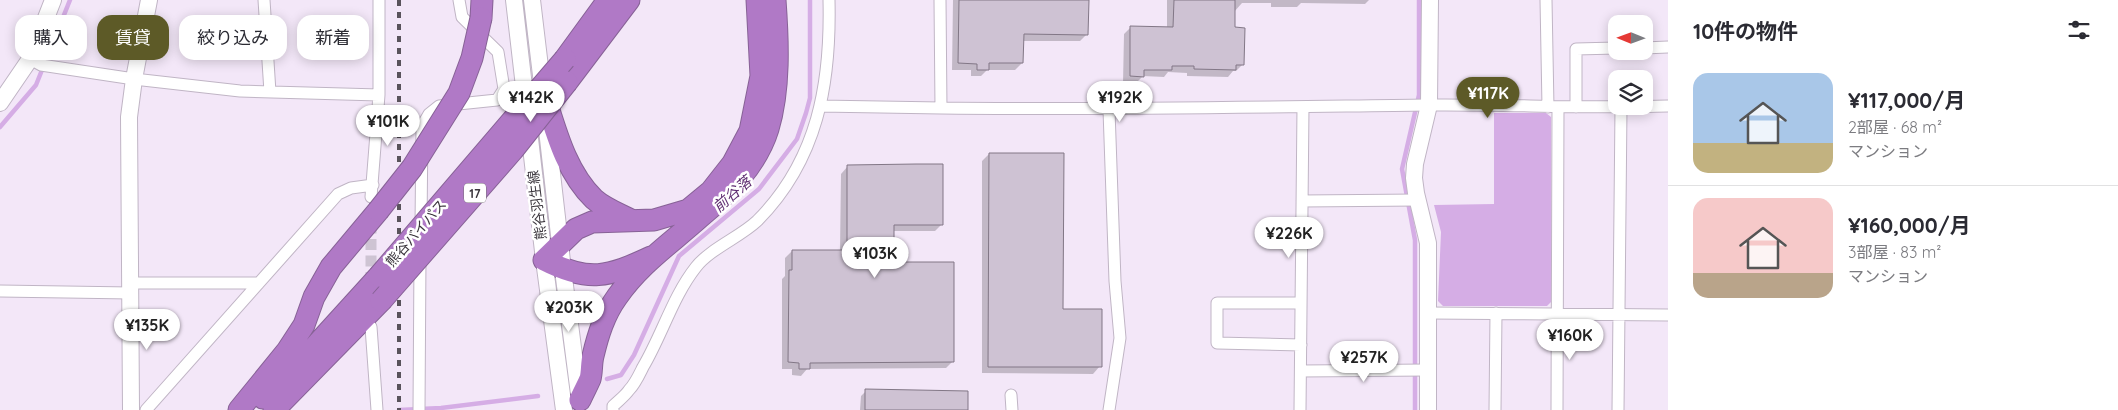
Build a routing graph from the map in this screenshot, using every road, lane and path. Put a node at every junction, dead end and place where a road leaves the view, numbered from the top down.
1 (53, 0) edge
2 (149, 0) edge
3 (264, 0) edge
4 (379, 0) edge
5 (459, 0) edge
6 (514, 0) edge
7 (532, 0) edge
8 (608, 0) edge
9 (629, 0) edge
10 (757, 0) edge
11 (776, 0) edge
12 (829, 0) edge
13 (940, 0) edge
14 (1430, 0) edge
15 (1546, 0) edge
16 (481, 9) edge
17 (47, 15) edge
18 (1668, 47) edge
19 (1608, 48) edge
20 (1653, 48) edge
21 (29, 60) edge
22 (32, 60) edge
23 (134, 79) junction
24 (543, 91) junction
25 (270, 92) junction
26 (379, 94) junction
27 (0, 103) edge
28 (1429, 105) junction
29 (820, 106) junction
30 (1668, 106) edge
31 (1553, 107) junction
32 (1653, 107) edge
33 (941, 108) junction
34 (1303, 108) junction
35 (1576, 108) junction
36 (1608, 108) edge
37 (1109, 110) junction
38 (1621, 115) edge
39 (373, 185) junction
40 (1418, 200) junction
41 (1302, 201) junction
42 (375, 204) junction
43 (631, 220) junction
44 (560, 243) junction
45 (652, 257) junction
46 (544, 260) junction
47 (562, 270) junction
48 (259, 283) junction
49 (131, 288) junction
50 (0, 291) edge
51 (1301, 303) junction
52 (1428, 313) junction
53 (1496, 313) junction
54 (1557, 313) junction
55 (1619, 314) junction
56 (1668, 315) edge
57 (371, 327) dead end
58 (1301, 345) junction
59 (1428, 370) junction
60 (1301, 371) junction
61 (1011, 395) dead end
62 (575, 407) edge
63 (131, 410) edge
64 (146, 410) edge
65 (239, 410) edge
66 (250, 410) edge
67 (274, 410) edge
68 (377, 410) edge
69 (419, 410) edge
70 (613, 410) edge
71 (1012, 410) edge
72 (1109, 410) edge
73 (1300, 410) edge
74 (1428, 410) edge
75 (1495, 410) edge
76 (1557, 410) edge
77 (1618, 410) edge

1 - 17 street
2 - 23 street
3 - 25 street
4 - 26 street
5 - 69 street
6 - 46 street, 熊谷羽生線
7 - 24 street, 熊谷羽生線
8 - 66 highway, 熊谷バイパス / 17, bridge
9 - 67 highway, 熊谷バイパス / 17, bridge
10 - 43 highway
11 - 45 highway
12 - 29 street
13 - 33 street
14 - 28 street
15 - 31 street
16 - 42 highway, bridge
18 - 20 street
19 - 35 street
21 - 27 street
22 - 23 street
23 - 25 street
23 - 49 street
24 - 43 highway
24 - 44 street, 熊谷羽生線
25 - 26 street
26 - 39 street
28 - 31 street
28 - 34 street
28 - 40 street
29 - 33 street
29 - 70 street
30 - 32 street
31 - 35 street
31 - 54 street
33 - 37 street
34 - 37 street
34 - 41 street
35 - 36 street
37 - 72 street
38 - 55 street
39 - 42 street
39 - 48 street
40 - 41 street
40 - 52 street
41 - 51 street
42 - 65 highway
43 - 44 highway
44 - 46 highway
44 - 47 street, 熊谷羽生線
45 - 47 highway
45 - 62 highway
46 - 47 highway
46 - 62 street, 熊谷羽生線
47 - 62 street, 熊谷羽生線
48 - 49 street
48 - 64 street
49 - 50 street
49 - 63 street
51 - 58 street
51 - 58 street
52 - 53 street
52 - 59 street
53 - 54 street
53 - 75 street
54 - 55 street
54 - 76 street
55 - 56 street
55 - 77 street
57 - 68 street
58 - 60 street
59 - 60 street
59 - 74 street
60 - 73 street
61 - 71 street

